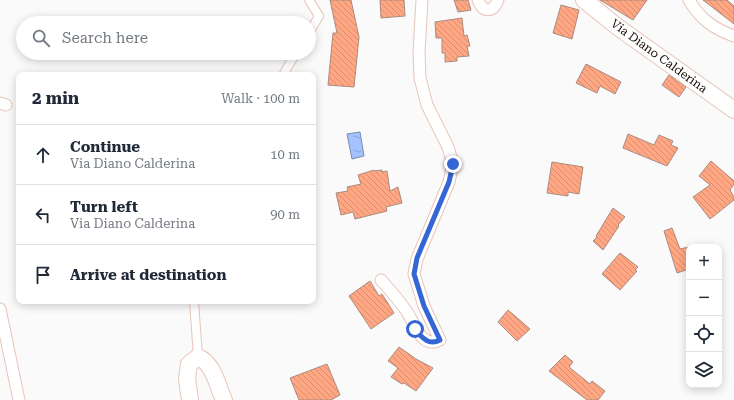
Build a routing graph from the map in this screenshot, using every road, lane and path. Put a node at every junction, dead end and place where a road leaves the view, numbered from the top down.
1 (309, 0) edge
2 (422, 0) edge
3 (478, 0) edge
4 (498, 0) edge
5 (584, 0) edge
6 (689, 0) edge
7 (316, 21) edge
8 (734, 36) edge
9 (292, 60) edge
10 (285, 72) edge
11 (734, 110) edge
12 (381, 280) dead end
13 (194, 304) edge
14 (0, 309) edge
15 (198, 357) junction
16 (19, 400) edge
17 (190, 400) edge
18 (224, 400) edge

1 - 7 street
2 - 12 street
3 - 4 street
5 - 11 main road, Via Diano Calderina
6 - 8 street
9 - 10 street
13 - 15 street
14 - 16 street
15 - 17 main road
15 - 18 main road

